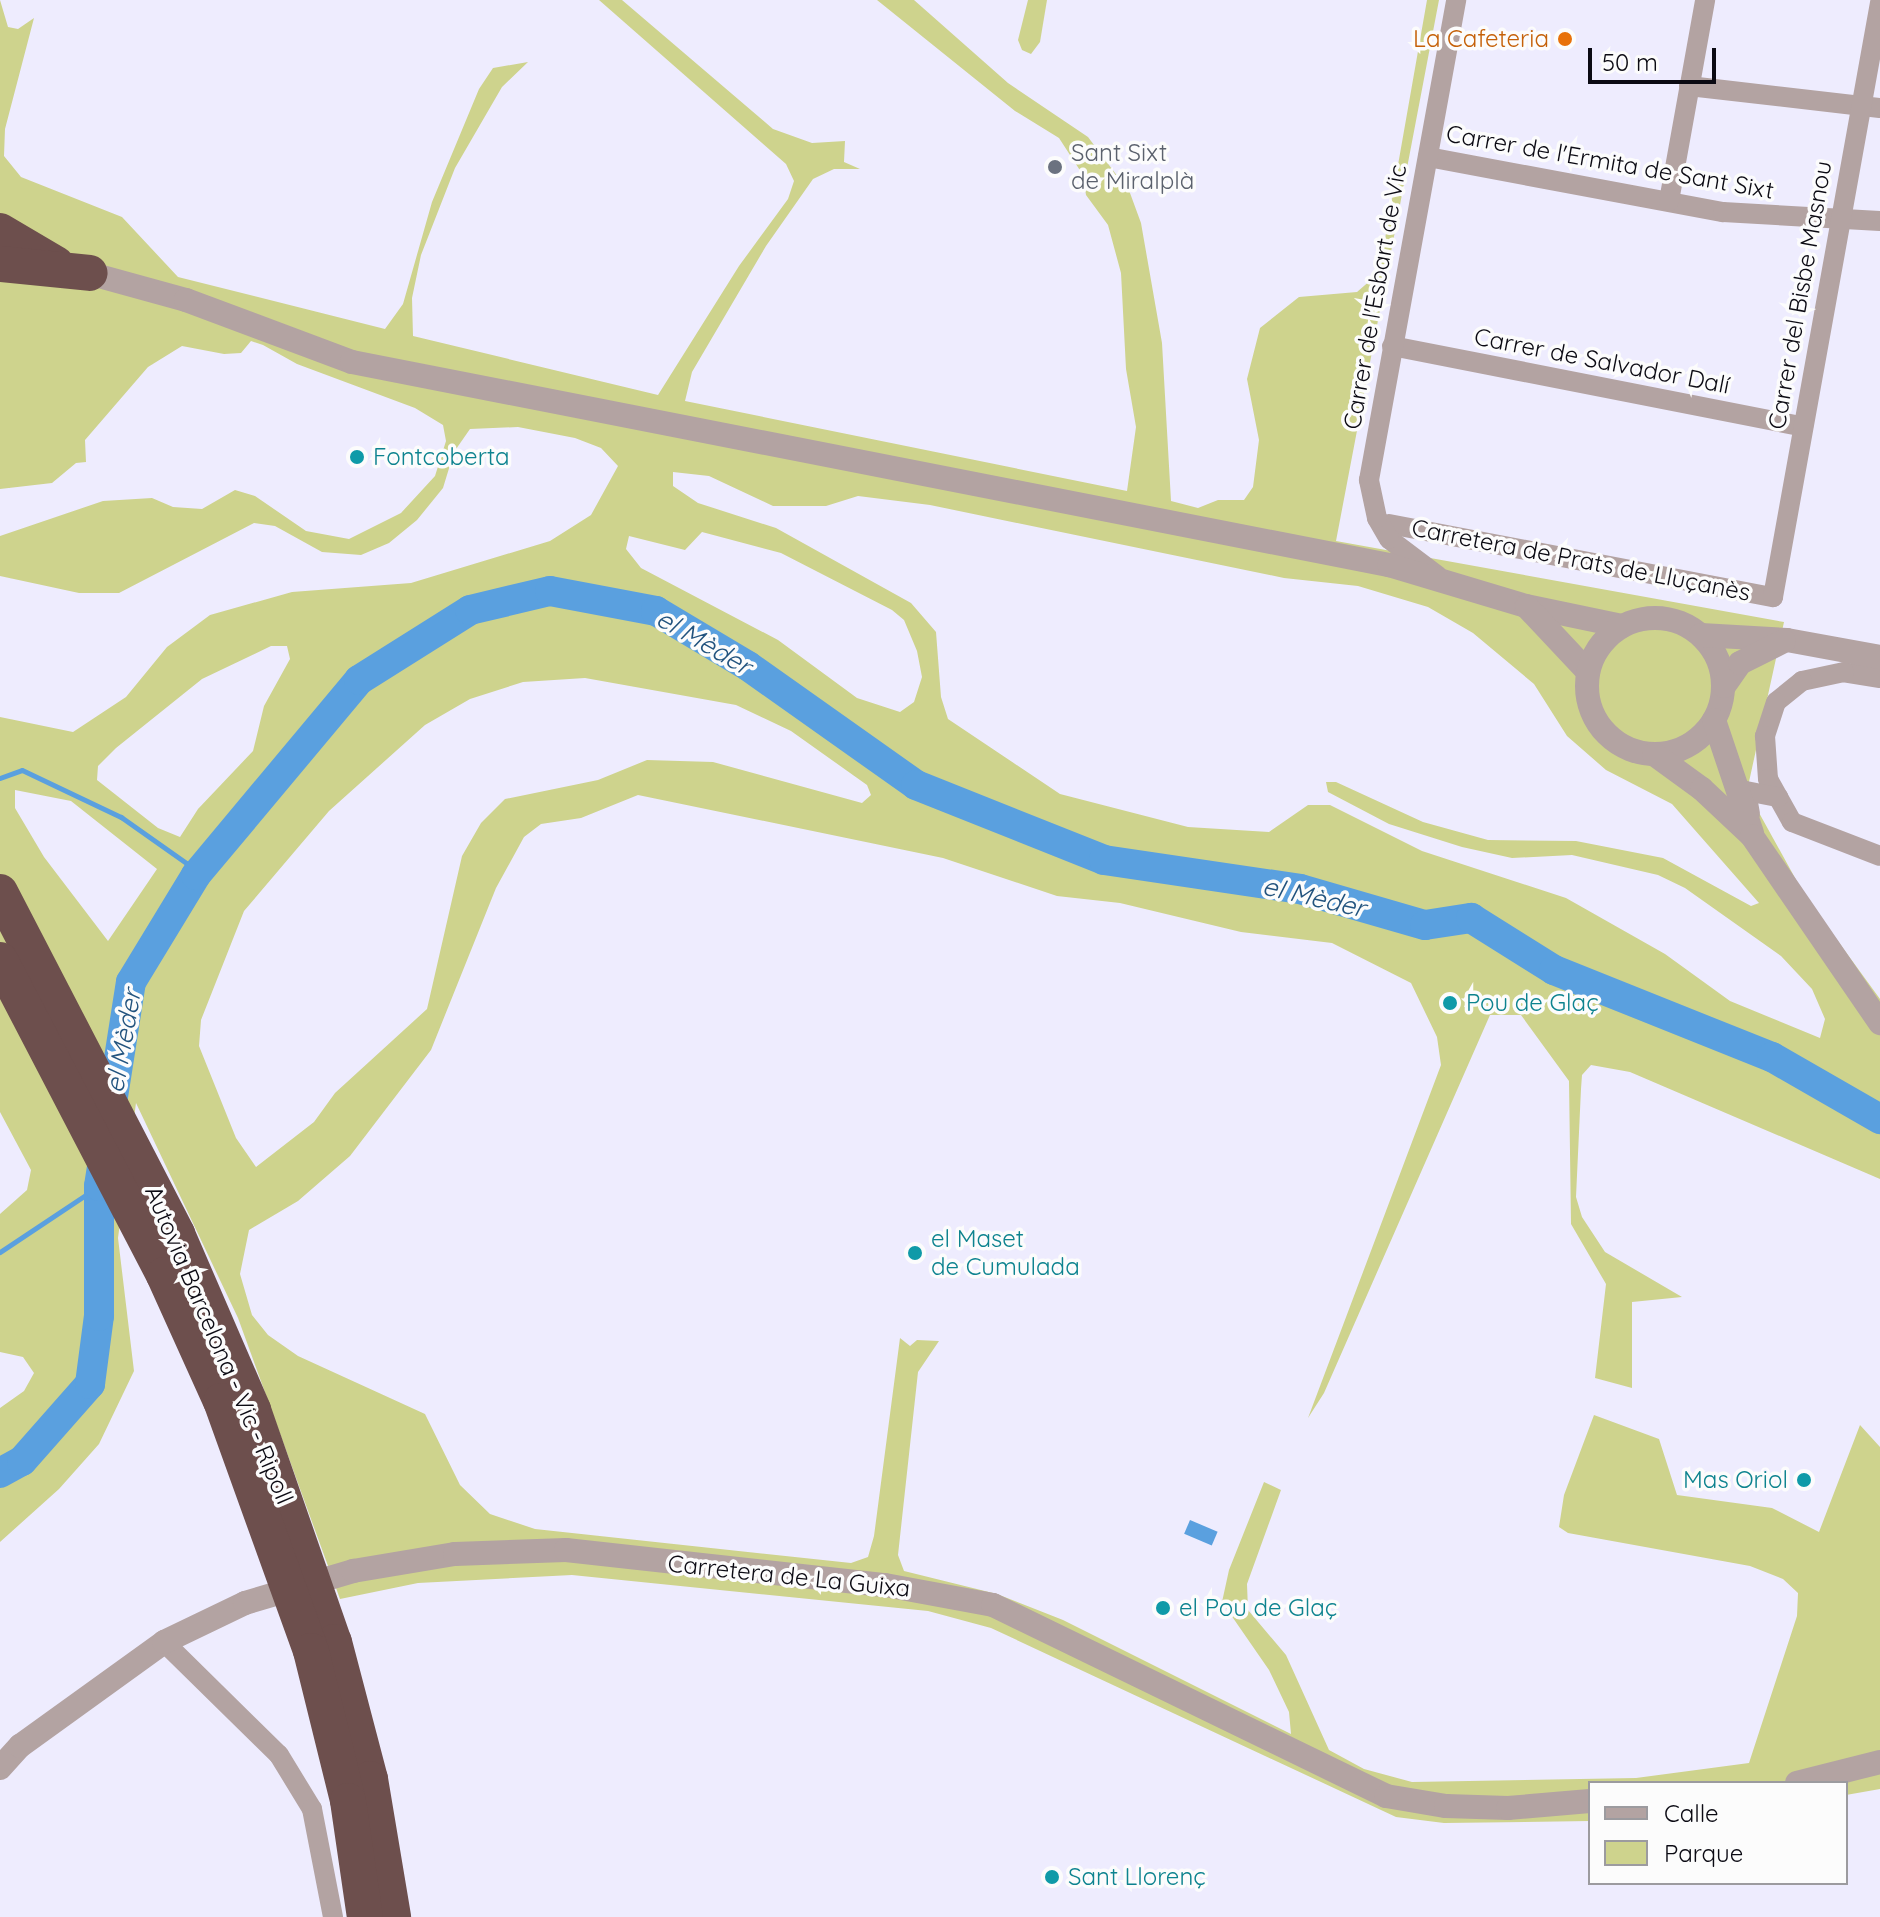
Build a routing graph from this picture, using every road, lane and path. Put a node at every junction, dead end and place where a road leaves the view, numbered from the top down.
1 (1456, 0) edge
2 (1705, 0) edge
3 (1880, 3) edge
4 (1689, 86) junction
5 (1871, 108) edge
6 (1428, 157) junction
7 (1669, 201) junction
8 (1841, 219) junction
9 (1880, 221) edge
10 (0, 231) edge
11 (0, 254) edge
12 (0, 264) edge
13 (74, 269) junction
14 (1392, 346) junction
15 (1803, 427) junction
16 (1389, 524) dead end
17 (1438, 576) junction
18 (1773, 597) joint
19 (1526, 606) junction
20 (1622, 626) junction
21 (1701, 635) junction
22 (1787, 640) junction
23 (1880, 657) edge
24 (1588, 672) junction
25 (1880, 678) edge
26 (1724, 686) junction
27 (1714, 720) junction
28 (1654, 754) junction
29 (1778, 797) junction
30 (1752, 836) junction
31 (1880, 856) edge
32 (0, 892) edge
33 (0, 960) edge
34 (1880, 1023) edge
35 (290, 1550) junction
36 (164, 1642) junction
37 (322, 1646) junction
38 (1880, 1762) edge
39 (0, 1768) edge
40 (1805, 1781) edge
41 (1588, 1801) edge
42 (333, 1917) edge
43 (365, 1917) edge
44 (393, 1917) edge

1 - 6 street, Carrer de l'Esbart de Vic
2 - 4 street
3 - 5 street, Carrer del Bisbe Masnou
4 - 5 street
4 - 7 street
5 - 8 street, Carrer del Bisbe Masnou
6 - 7 street, Carrer de l'Ermita de Sant Sixt
6 - 14 street, Carrer de l'Esbart de Vic
7 - 8 street, Carrer de l'Ermita de Sant Sixt
8 - 9 street, Carrer de l'Ermita de Sant Sixt
8 - 15 street, Carrer del Bisbe Masnou
10 - 13 highway
11 - 13 street
12 - 13 highway
13 - 17 street
14 - 15 street, Carrer de Salvador Dalí
14 - 17 street, Carrer de l'Esbart de Vic
15 - 18 street, Carrer del Bisbe Masnou
16 - 18 street, Carretera de Prats de Lluçanès
17 - 19 street
19 - 20 street
19 - 24 street
20 - 21 street
20 - 24 street
21 - 22 street, Carretera de Prats de Lluçanès
21 - 26 street
22 - 23 street, Carretera de Prats de Lluçanès
22 - 26 street
24 - 28 street
25 - 29 street
26 - 27 street
27 - 28 street
27 - 30 street
28 - 30 street
29 - 30 street
29 - 31 street
30 - 34 street
32 - 35 highway, Autovia Barcelona - Vic - Ripoll
33 - 35 highway, Autovia Barcelona - Vic - Ripoll
35 - 37 highway, Autovia Barcelona - Vic - Ripoll
36 - 39 street, Carretera de La Guixa
36 - 41 street, Carretera de La Guixa
36 - 42 street
37 - 43 highway, Autovia Barcelona - Vic - Ripoll
37 - 44 highway, Autovia Barcelona - Vic - Ripoll
38 - 40 street

